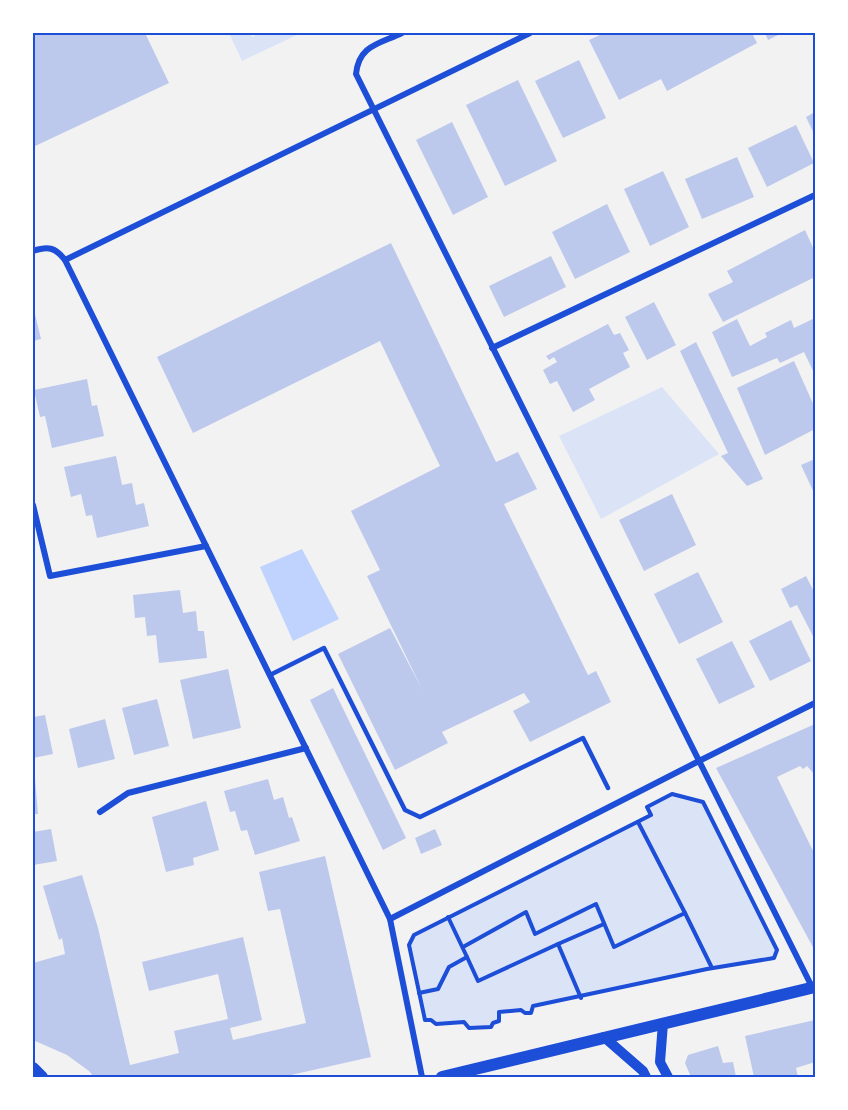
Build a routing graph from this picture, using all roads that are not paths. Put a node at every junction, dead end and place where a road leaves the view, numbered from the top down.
1 (402, 33) edge
2 (530, 33) edge
3 (373, 110) junction
4 (815, 195) edge
5 (33, 251) edge
6 (65, 260) junction
7 (492, 348) junction
8 (33, 505) edge
9 (206, 546) junction
10 (270, 675) junction
11 (815, 704) edge
12 (306, 748) junction
13 (699, 760) junction
14 (608, 788) dead end
15 (100, 812) dead end
16 (390, 919) junction
17 (813, 987) edge
18 (663, 1023) junction
19 (604, 1038) junction
20 (33, 1068) edge
21 (42, 1077) edge
22 (422, 1077) edge
23 (442, 1077) edge
24 (646, 1077) edge
25 (668, 1077) edge

1 - 3 street
2 - 3 street
3 - 6 street
3 - 7 street
4 - 7 street
5 - 6 street
6 - 9 street
7 - 13 street
8 - 9 street
9 - 10 street
10 - 12 street
10 - 14 lane
11 - 13 street
12 - 15 street
12 - 16 street
13 - 16 street
13 - 17 street
16 - 22 street
17 - 18 main road
18 - 19 main road
18 - 25 street
19 - 23 main road
19 - 24 street
20 - 21 main road

